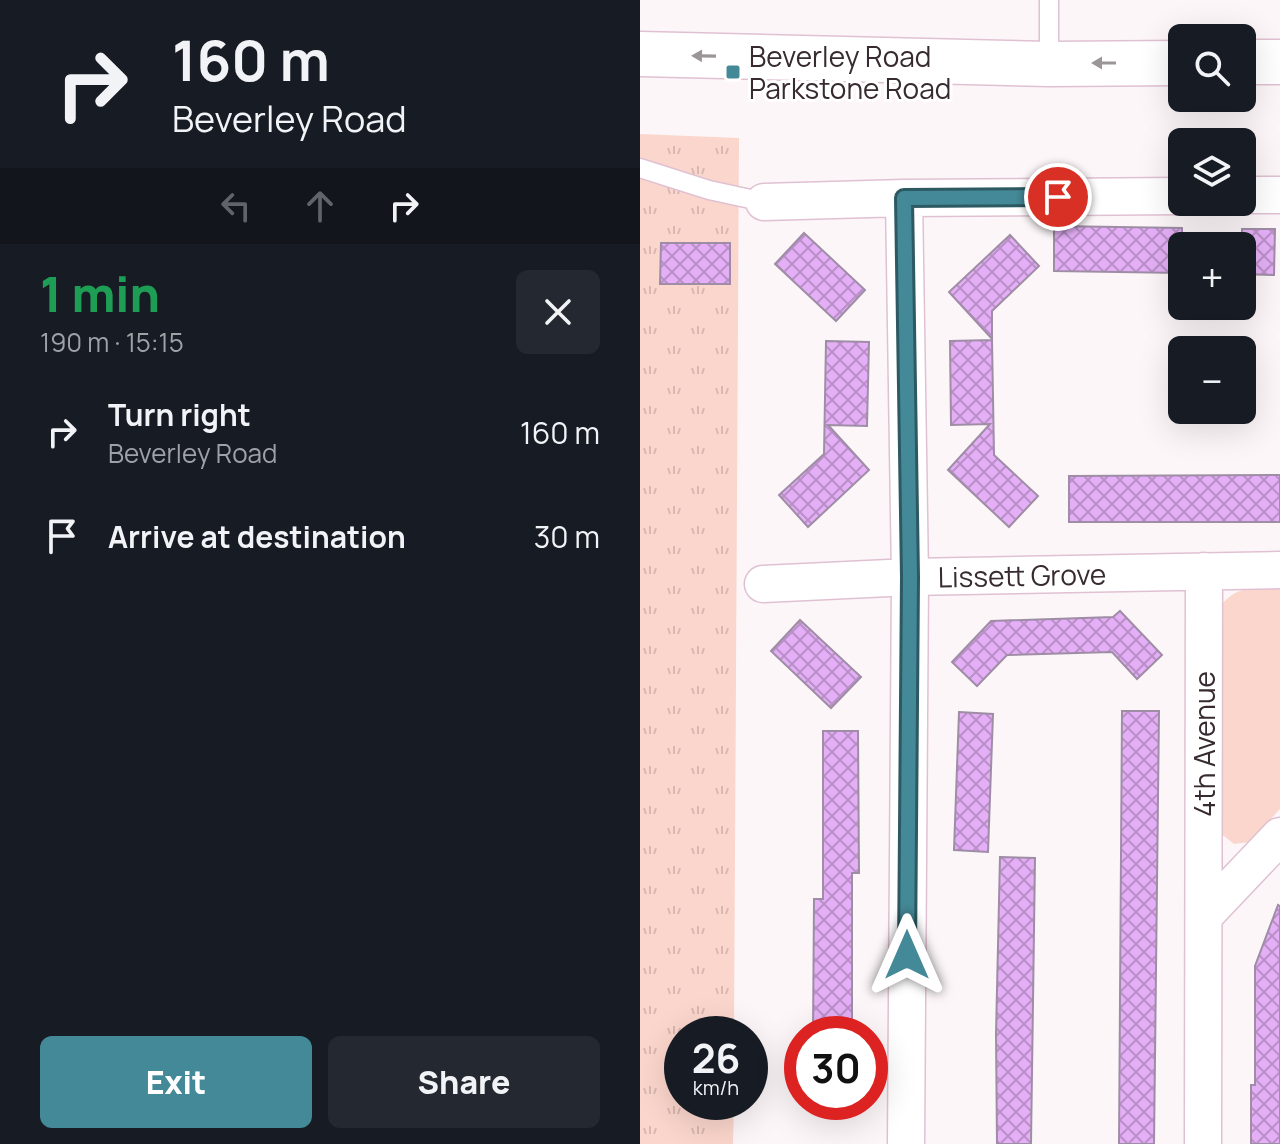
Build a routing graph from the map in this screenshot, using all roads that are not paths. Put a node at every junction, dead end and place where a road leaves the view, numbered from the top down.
1 (1049, 0) edge
2 (640, 54) edge
3 (1256, 62) edge
4 (1280, 62) edge
5 (1168, 63) edge
6 (1049, 64) junction
7 (640, 168) edge
8 (1256, 195) edge
9 (1280, 195) edge
10 (1168, 196) edge
11 (904, 198) junction
12 (764, 202) joint
13 (1280, 570) edge
14 (1204, 571) junction
15 (910, 577) junction
16 (763, 584) dead end
17 (1280, 836) edge
18 (1204, 916) junction
19 (906, 1144) edge
20 (1203, 1144) edge

1 - 6 lane
6 -> 2 main road
3 - 4 main road
5 -> 6 main road
7 - 12 lane
8 - 9 street
10 - 11 street
11 - 12 street
11 - 15 street
13 - 14 street, Lissett Grove
14 - 15 street, Lissett Grove
14 - 18 street, 4th Avenue
15 - 16 street, Lissett Grove
15 - 19 street
17 - 18 street
18 - 20 street, 4th Avenue

